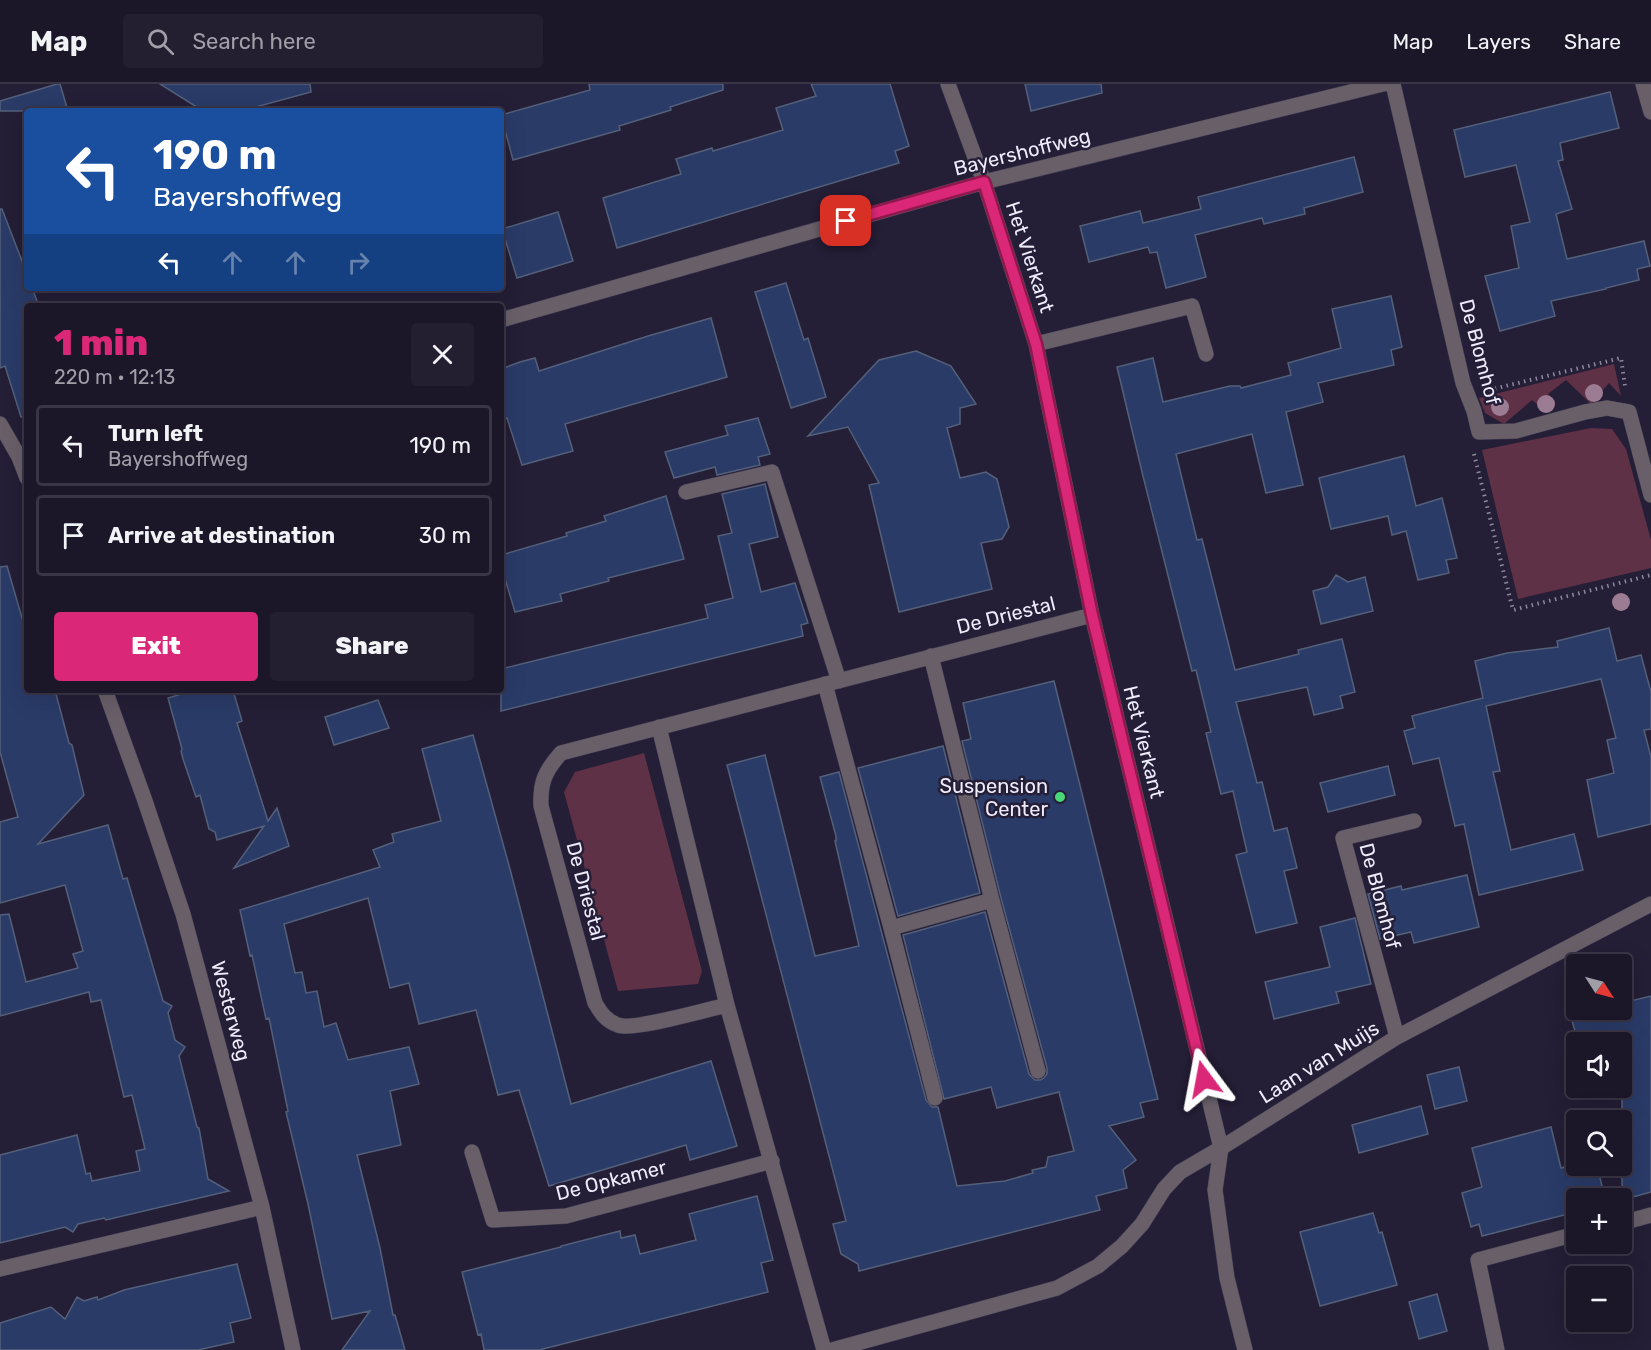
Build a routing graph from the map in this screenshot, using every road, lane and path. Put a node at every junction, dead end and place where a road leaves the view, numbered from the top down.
1 (948, 84) edge
2 (1383, 84) edge
3 (1393, 84) edge
4 (1643, 84) edge
5 (1651, 112) edge
6 (984, 182) junction
7 (504, 319) edge
8 (1036, 344) junction
9 (1206, 354) dead end
10 (1468, 396) junction
11 (1629, 412) junction
12 (0, 424) edge
13 (1479, 432) junction
14 (23, 456) edge
15 (686, 492) dead end
16 (1651, 495) edge
17 (1651, 575) edge
18 (1092, 615) junction
19 (931, 656) junction
20 (832, 682) junction
21 (106, 693) edge
22 (659, 727) junction
23 (1414, 821) dead end
24 (992, 900) junction
25 (1651, 904) edge
26 (891, 928) junction
27 (727, 1005) junction
28 (1397, 1037) junction
29 (1038, 1071) dead end
30 (935, 1098) dead end
31 (1221, 1148) junction
32 (472, 1152) dead end
33 (772, 1161) junction
34 (262, 1207) junction
35 (1651, 1215) edge
36 (1632, 1220) edge
37 (1566, 1237) edge
38 (0, 1269) edge
39 (292, 1350) edge
40 (824, 1350) edge
41 (832, 1350) edge
42 (1245, 1350) edge
43 (1497, 1350) edge

1 - 6 street, Het Vierkant
2 - 6 street, Bayershoffweg
3 - 10 street, De Blomhof
4 - 5 street
6 - 7 street, Bayershoffweg
6 - 8 street, Het Vierkant
8 - 9 street, Het Vierkant
8 - 18 street, Het Vierkant
10 - 11 path
10 - 13 street, De Blomhof
11 - 13 street, De Blomhof
11 - 16 street
12 - 14 street
13 - 17 path
15 - 20 street
18 - 19 street, De Driestal
18 - 31 street, Het Vierkant
19 - 20 street, De Driestal
19 - 24 street
20 - 22 street, De Driestal
20 - 26 street
21 - 34 street, Westerweg
22 - 27 street
22 - 27 street, De Driestal
23 - 28 street, De Blomhof
24 - 26 street
24 - 29 street
25 - 28 street, Laan van Muijs
26 - 30 street
27 - 33 street
28 - 31 street, Laan van Muijs
31 - 41 street, Laan van Muijs
31 - 42 street
32 - 33 street, De Opkamer
33 - 40 street
34 - 38 street
34 - 39 street, Westerweg
35 - 36 street
37 - 43 street

